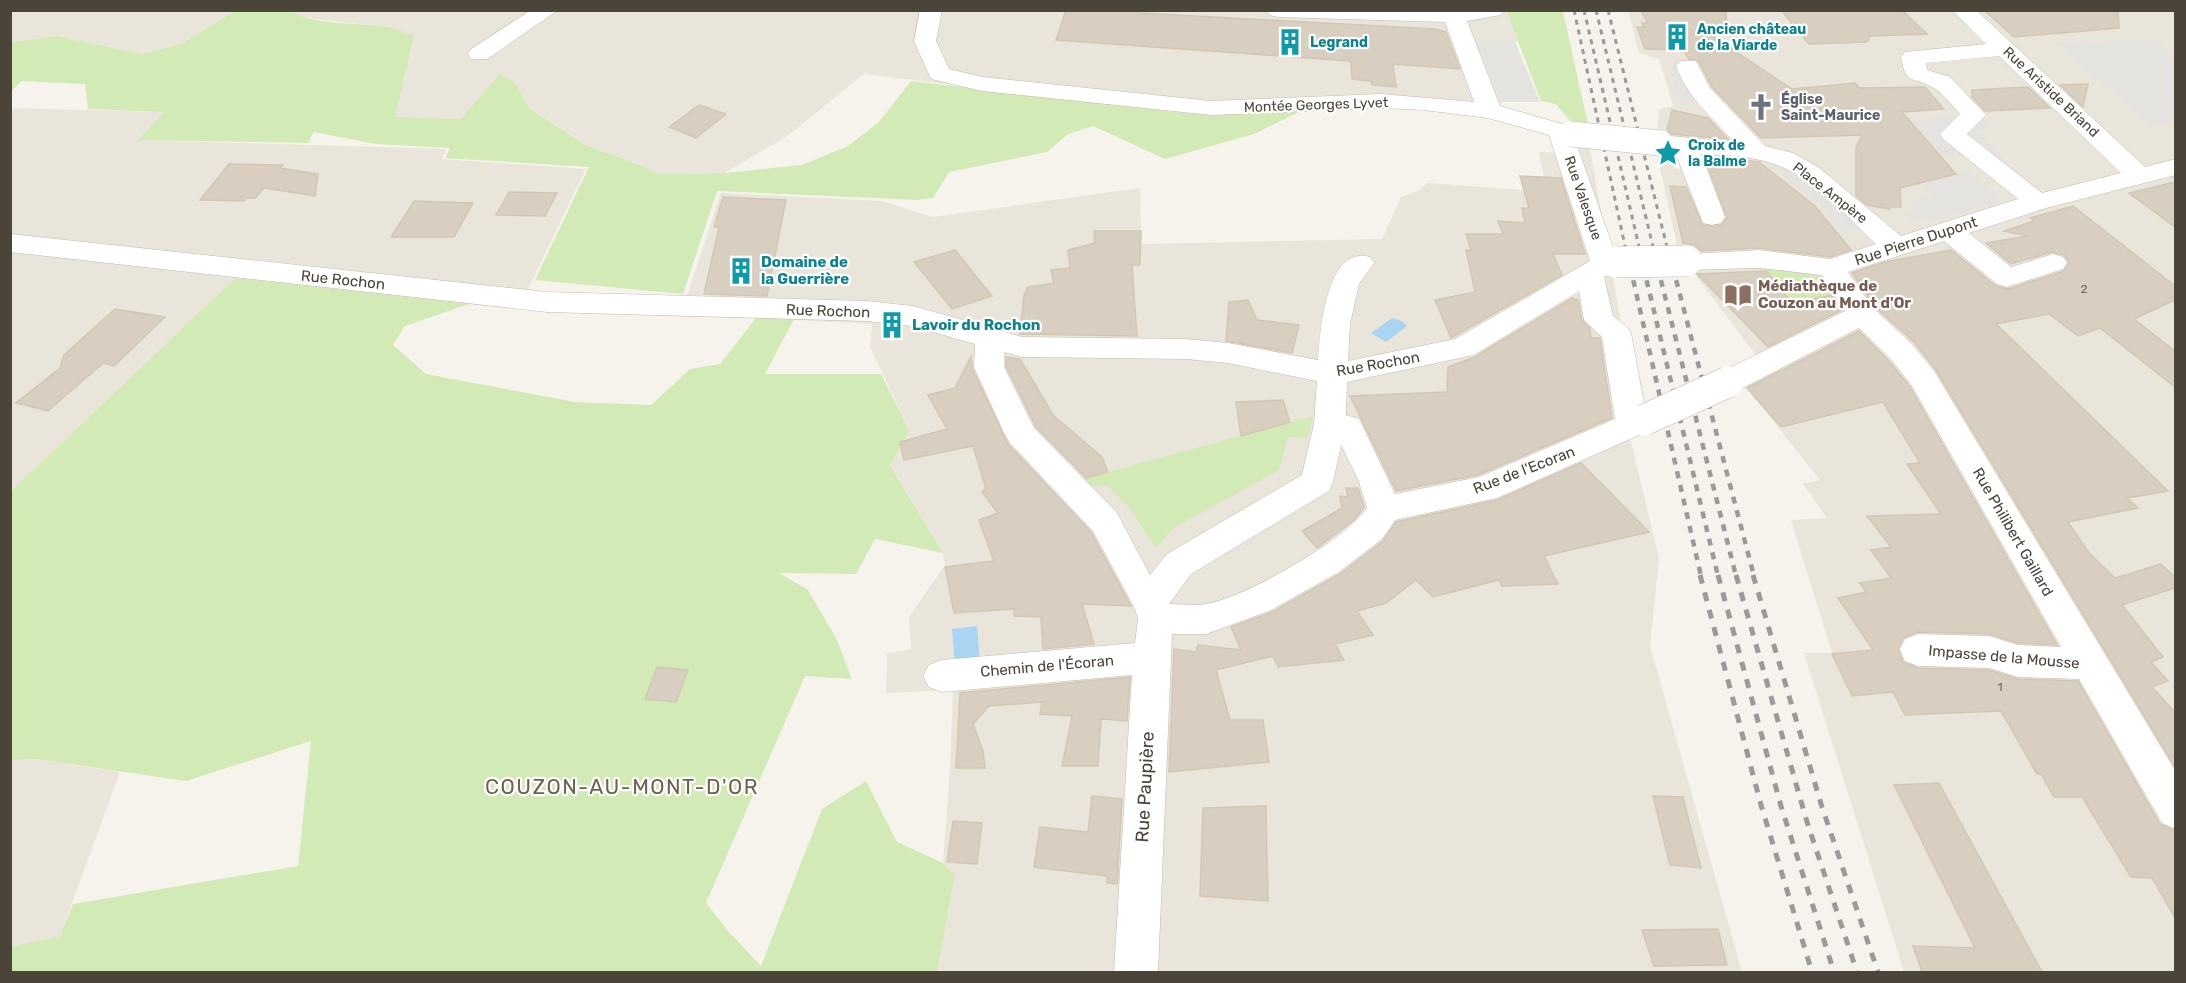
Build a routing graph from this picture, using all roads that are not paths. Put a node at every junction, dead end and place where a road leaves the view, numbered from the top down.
1 (547, 10) edge
2 (931, 10) edge
3 (1278, 10) edge
4 (1492, 10) edge
5 (1963, 10) edge
6 (1454, 16) junction
7 (2005, 49) junction
8 (479, 54) dead end
9 (1688, 66) dead end
10 (1490, 111) junction
11 (1566, 133) junction
12 (1686, 146) junction
13 (1758, 154) junction
14 (2175, 167) edge
15 (2138, 175) junction
16 (2037, 202) junction
17 (1712, 217) dead end
18 (1949, 231) junction
19 (10, 243) edge
20 (1895, 246) junction
21 (1360, 263) dead end
22 (2054, 263) dead end
23 (1603, 266) junction
24 (1831, 268) junction
25 (1862, 314) junction
26 (990, 340) junction
27 (1334, 374) junction
28 (1638, 423) junction
29 (1330, 424) junction
30 (1384, 509) junction
31 (1152, 626) junction
32 (1918, 650) dead end
33 (2090, 664) junction
34 (942, 676) dead end
35 (2175, 810) edge
36 (1136, 972) edge

1 - 8 street
2 - 10 street, Montée Georges Lyvet
3 - 6 street
4 - 6 street
5 - 7 street, Rue Aristide Briand
6 - 10 street
7 - 15 street, Rue Aristide Briand
7 - 16 street
9 - 13 street
10 - 11 street, Montée Georges Lyvet
11 - 12 street, Montée Georges Lyvet, bridge
11 - 23 street, Rue Valesque
12 - 13 street, Montée Georges Lyvet
12 - 17 street
13 - 20 street, Place Ampère
14 - 15 street, Rue Pierre Dupont
15 - 16 street, Rue Pierre Dupont
16 - 18 street, Rue Pierre Dupont
18 - 20 street, Rue Pierre Dupont
18 - 22 street
19 - 26 street, Rue Rochon
20 - 24 street, Rue Pierre Dupont
21 - 27 street
23 - 24 street, bridge
23 - 27 street, Rue Rochon
23 - 28 street, Rue Valesque
24 - 25 street, Rue Philibert Gaillard
25 - 28 street, Rue de l'Ecoran, bridge
25 - 33 street, Rue Philibert Gaillard
26 - 27 street, Rue Rochon
26 - 31 street
27 - 29 street
28 - 30 street, Rue de l'Ecoran
29 - 30 street
29 - 31 street
30 - 31 street
31 - 34 street, Chemin de l'Écoran
31 - 36 street, Rue Paupière
32 - 33 street, Impasse de la Mousse
33 - 35 street, Rue Philibert Gaillard

